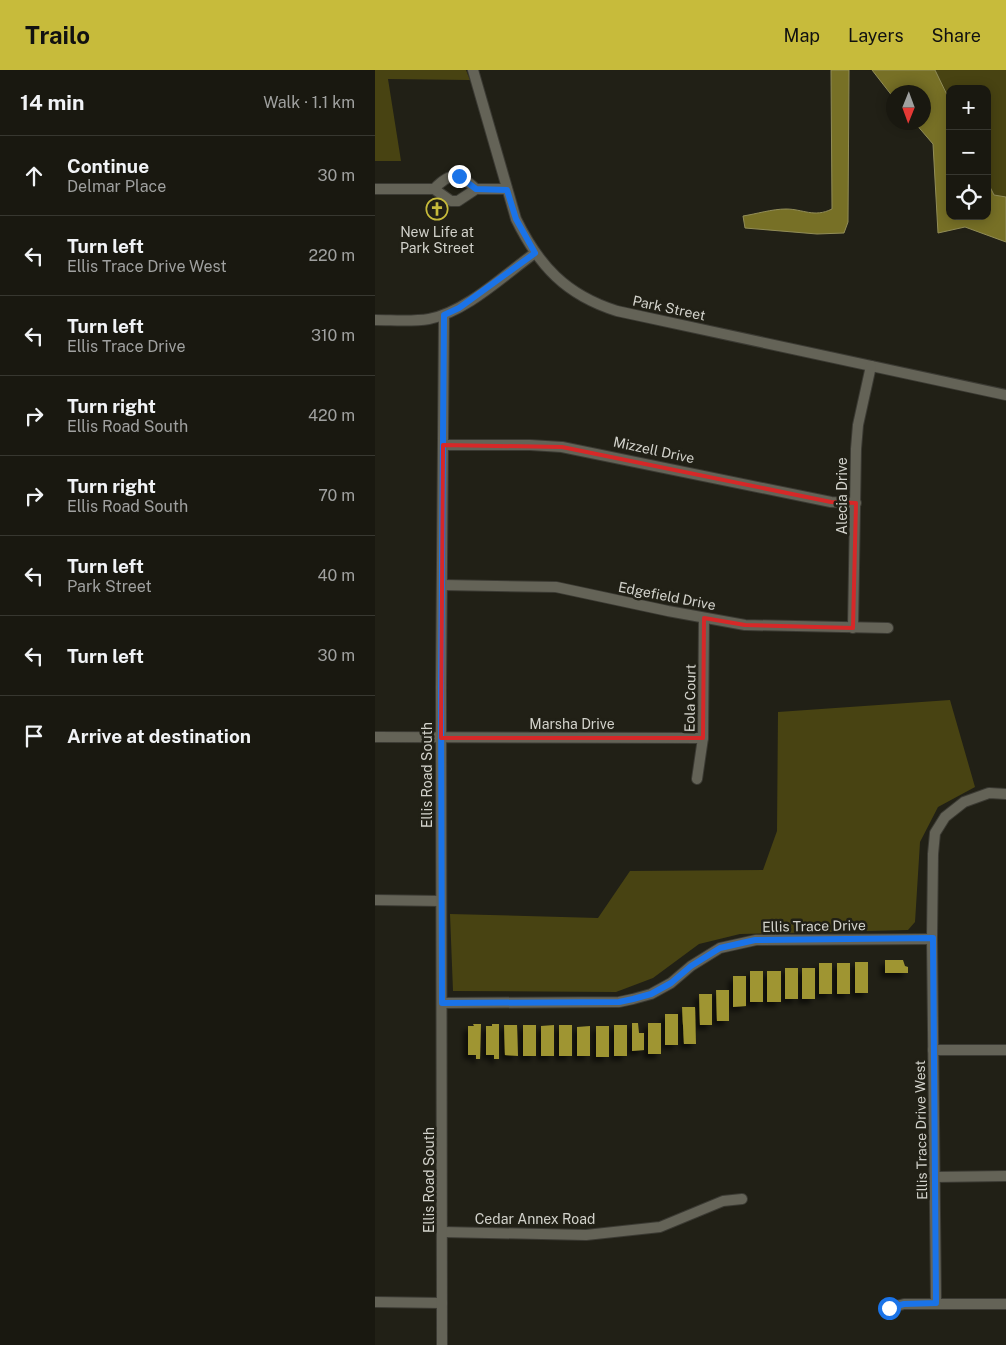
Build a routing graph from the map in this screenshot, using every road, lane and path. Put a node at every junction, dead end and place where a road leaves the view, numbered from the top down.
1 (473, 70) edge
2 (375, 189) edge
3 (434, 189) junction
4 (476, 189) junction
5 (507, 190) junction
6 (535, 253) junction
7 (444, 315) junction
8 (375, 320) edge
9 (871, 366) junction
10 (1006, 395) edge
11 (443, 445) junction
12 (856, 503) junction
13 (442, 585) junction
14 (704, 618) junction
15 (853, 628) junction
16 (888, 628) dead end
17 (375, 737) edge
18 (441, 738) junction
19 (703, 738) junction
20 (697, 779) dead end
21 (1006, 794) edge
22 (375, 900) edge
23 (441, 901) junction
24 (933, 938) junction
25 (442, 1003) junction
26 (933, 1050) junction
27 (1006, 1050) edge
28 (1006, 1176) edge
29 (935, 1177) junction
30 (742, 1199) dead end
31 (443, 1232) junction
32 (375, 1302) edge
33 (442, 1303) junction
34 (936, 1303) junction
35 (1006, 1304) edge
36 (889, 1308) dead end
37 (443, 1345) edge

1 - 5 street, Park Street
2 - 3 street
3 - 4 street
3 - 4 street
4 - 5 street
5 - 6 street, Park Street
6 - 7 street
6 - 9 street, Park Street
7 - 8 street
7 - 11 street, Ellis Road South
9 - 10 street, Park Street
9 - 12 street, Alecia Drive
11 - 12 street, Mizzell Drive
11 - 13 street, Ellis Road South
12 - 15 street, Alecia Drive
13 - 14 street, Edgefield Drive
13 - 18 street, Ellis Road South
14 - 15 street, Edgefield Drive
14 - 19 street, Eola Court
15 - 16 street, Edgefield Drive
17 - 18 street, Marsha Drive
18 - 19 street, Marsha Drive
18 - 23 street, Ellis Road South
19 - 20 street, Eola Court
21 - 24 street, Ellis Trace Drive West
22 - 23 street
23 - 25 street, Ellis Road South
24 - 25 street, Ellis Trace Drive
24 - 26 street, Ellis Trace Drive West
25 - 31 street, Ellis Road South
26 - 27 street
26 - 29 street, Ellis Trace Drive West
28 - 29 street
29 - 34 street, Ellis Trace Drive West
30 - 31 street, Cedar Annex Road
31 - 33 street, Ellis Road South
32 - 33 street
33 - 37 street, Ellis Road South
34 - 35 street
34 - 36 street

